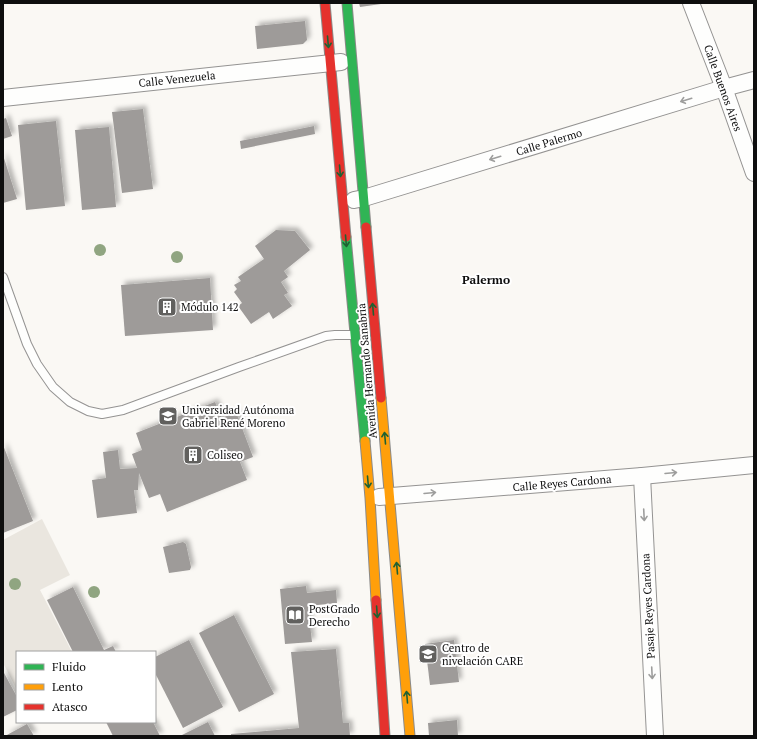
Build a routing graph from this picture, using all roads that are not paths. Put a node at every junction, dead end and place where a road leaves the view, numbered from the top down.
1 (691, 3) edge
2 (336, 5) edge
3 (352, 60) junction
4 (330, 63) junction
5 (754, 80) edge
6 (724, 88) junction
7 (3, 98) edge
8 (356, 110) junction
9 (335, 113) junction
10 (754, 173) edge
11 (364, 198) junction
12 (343, 203) junction
13 (3, 277) edge
14 (366, 334) junction
15 (754, 465) edge
16 (642, 476) junction
17 (391, 496) junction
18 (370, 498) junction
19 (385, 736) edge
20 (410, 736) edge
21 (655, 736) edge

1 - 6 street, Calle Buenos Aires
2 - 3 street, Avenida Hernando Sanabria
2 -> 4 street, Avenida Hernando Sanabria
3 - 4 street, Calle Venezuela
3 - 8 street, Avenida Hernando Sanabria
4 - 7 street, Calle Venezuela
4 - 9 street, Avenida Hernando Sanabria
5 - 6 street, Calle Palermo
6 - 10 street, Calle Buenos Aires
6 -> 11 street, Calle Palermo
8 - 9 street
8 - 11 street, Avenida Hernando Sanabria
9 -> 12 street, Avenida Hernando Sanabria
11 - 12 street, Calle Palermo
14 -> 11 street, Avenida Hernando Sanabria
12 -> 14 street, Avenida Hernando Sanabria
13 - 14 lane
17 -> 14 street, Avenida Hernando Sanabria
14 -> 18 street, Avenida Hernando Sanabria
16 -> 15 street, Calle Reyes Cardona
17 -> 16 street, Calle Reyes Cardona
16 -> 21 street, Pasaje Reyes Cardona
17 - 18 street, Calle Reyes Cardona
20 -> 17 street, Avenida Hernando Sanabria
18 -> 19 street, Avenida Hernando Sanabria

